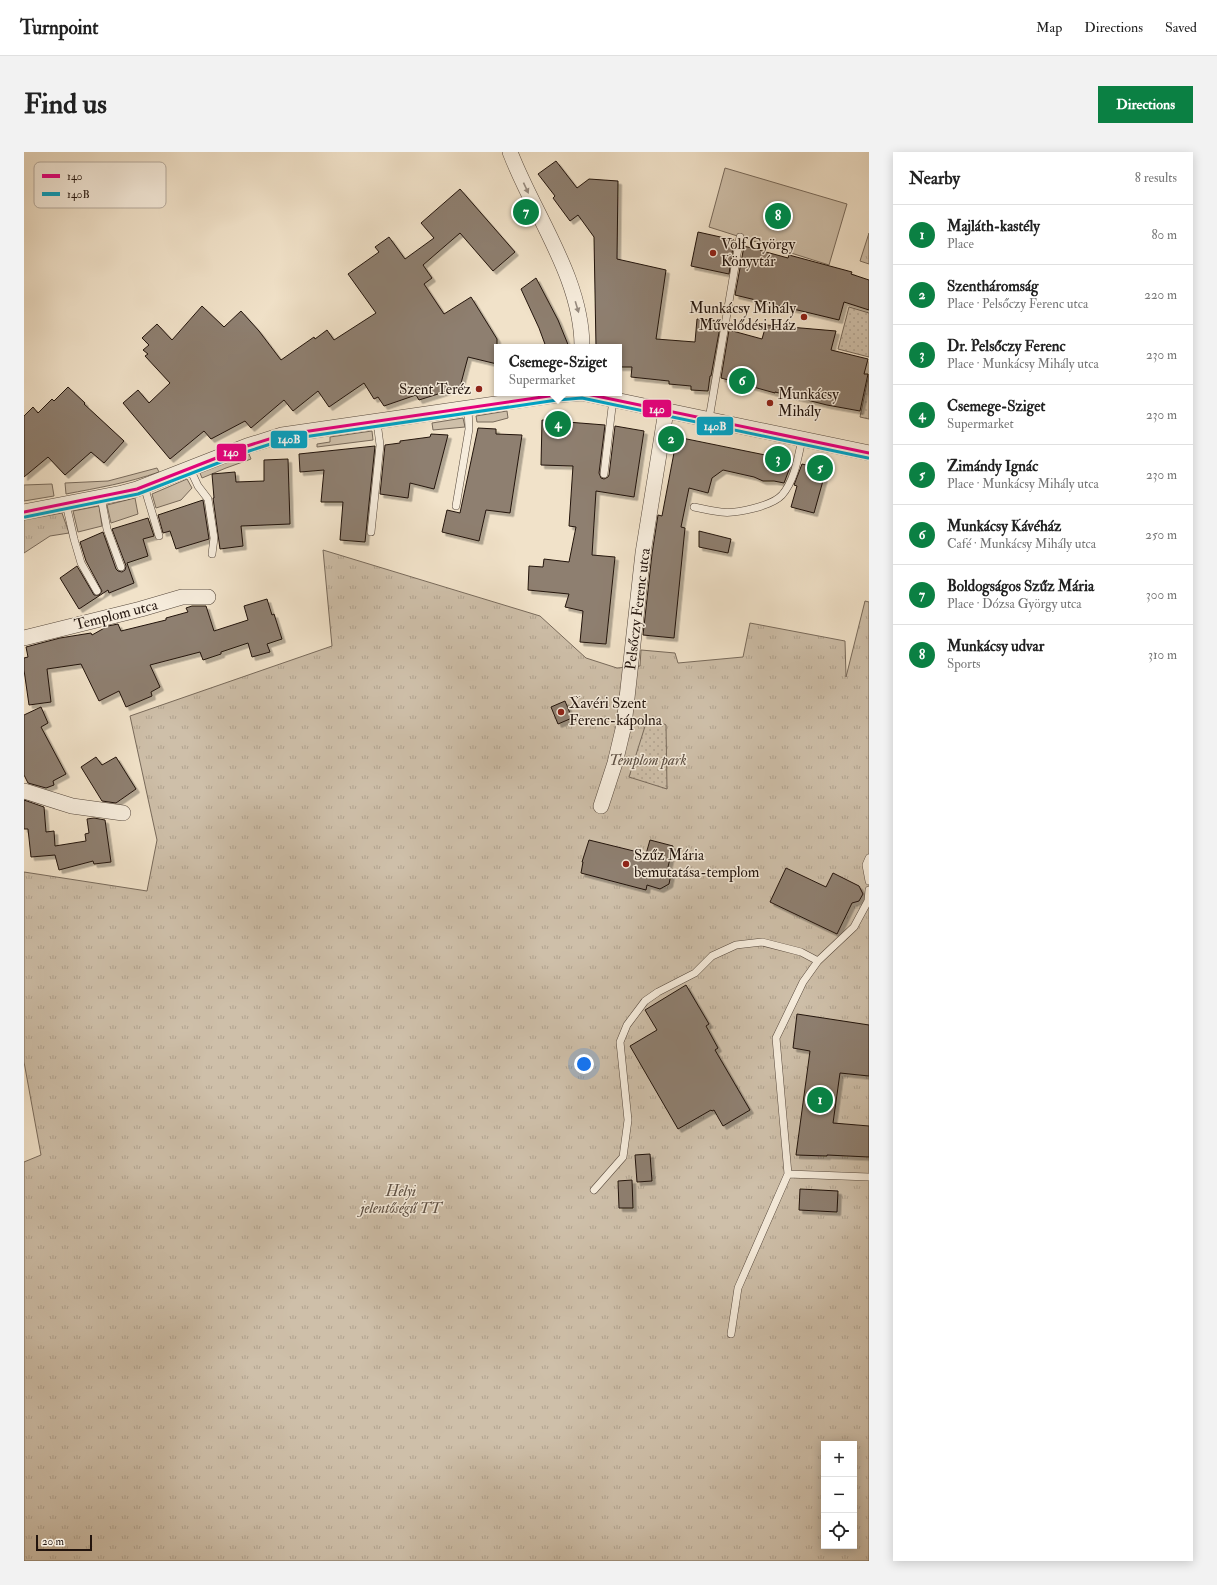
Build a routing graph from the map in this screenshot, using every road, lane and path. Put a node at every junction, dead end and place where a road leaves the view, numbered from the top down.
1 (510, 152) edge
2 (740, 237) dead end
3 (582, 344) edge
4 (549, 396) edge
5 (598, 396) edge
6 (613, 399) junction
7 (468, 408) junction
8 (666, 411) junction
9 (709, 419) junction
10 (377, 422) junction
11 (802, 440) junction
12 (869, 453) edge
13 (190, 469) junction
14 (604, 474) dead end
15 (144, 486) junction
16 (101, 497) junction
17 (66, 504) junction
18 (456, 506) dead end
19 (694, 507) dead end
20 (24, 512) edge
21 (371, 532) dead end
22 (159, 536) dead end
23 (212, 554) dead end
24 (121, 567) dead end
25 (97, 592) dead end
26 (208, 597) dead end
27 (24, 638) edge
28 (24, 791) edge
29 (601, 806) dead end
30 (123, 813) dead end
31 (869, 858) edge
32 (869, 882) edge
33 (869, 890) edge
34 (818, 961) junction
35 (788, 1174) junction
36 (869, 1177) edge
37 (594, 1190) dead end
38 (731, 1334) dead end

1 -> 3 street
2 - 9 lane
4 - 7 street
5 - 6 street
6 - 8 street
6 - 14 lane
7 - 10 street
7 - 18 lane
8 - 9 street
8 - 29 street, Pelsőczy Ferenc utca
9 - 11 street
10 - 13 street
10 - 21 lane
11 - 12 street
11 - 19 lane
13 - 15 street
13 - 23 lane
15 - 16 street
15 - 22 lane
16 - 17 street
16 - 24 lane
17 - 20 street
17 - 25 lane
26 - 27 street, Templom utca
28 - 30 street
31 - 32 lane
33 - 34 lane
34 - 35 lane
34 - 37 lane
35 - 36 lane
35 - 38 lane

